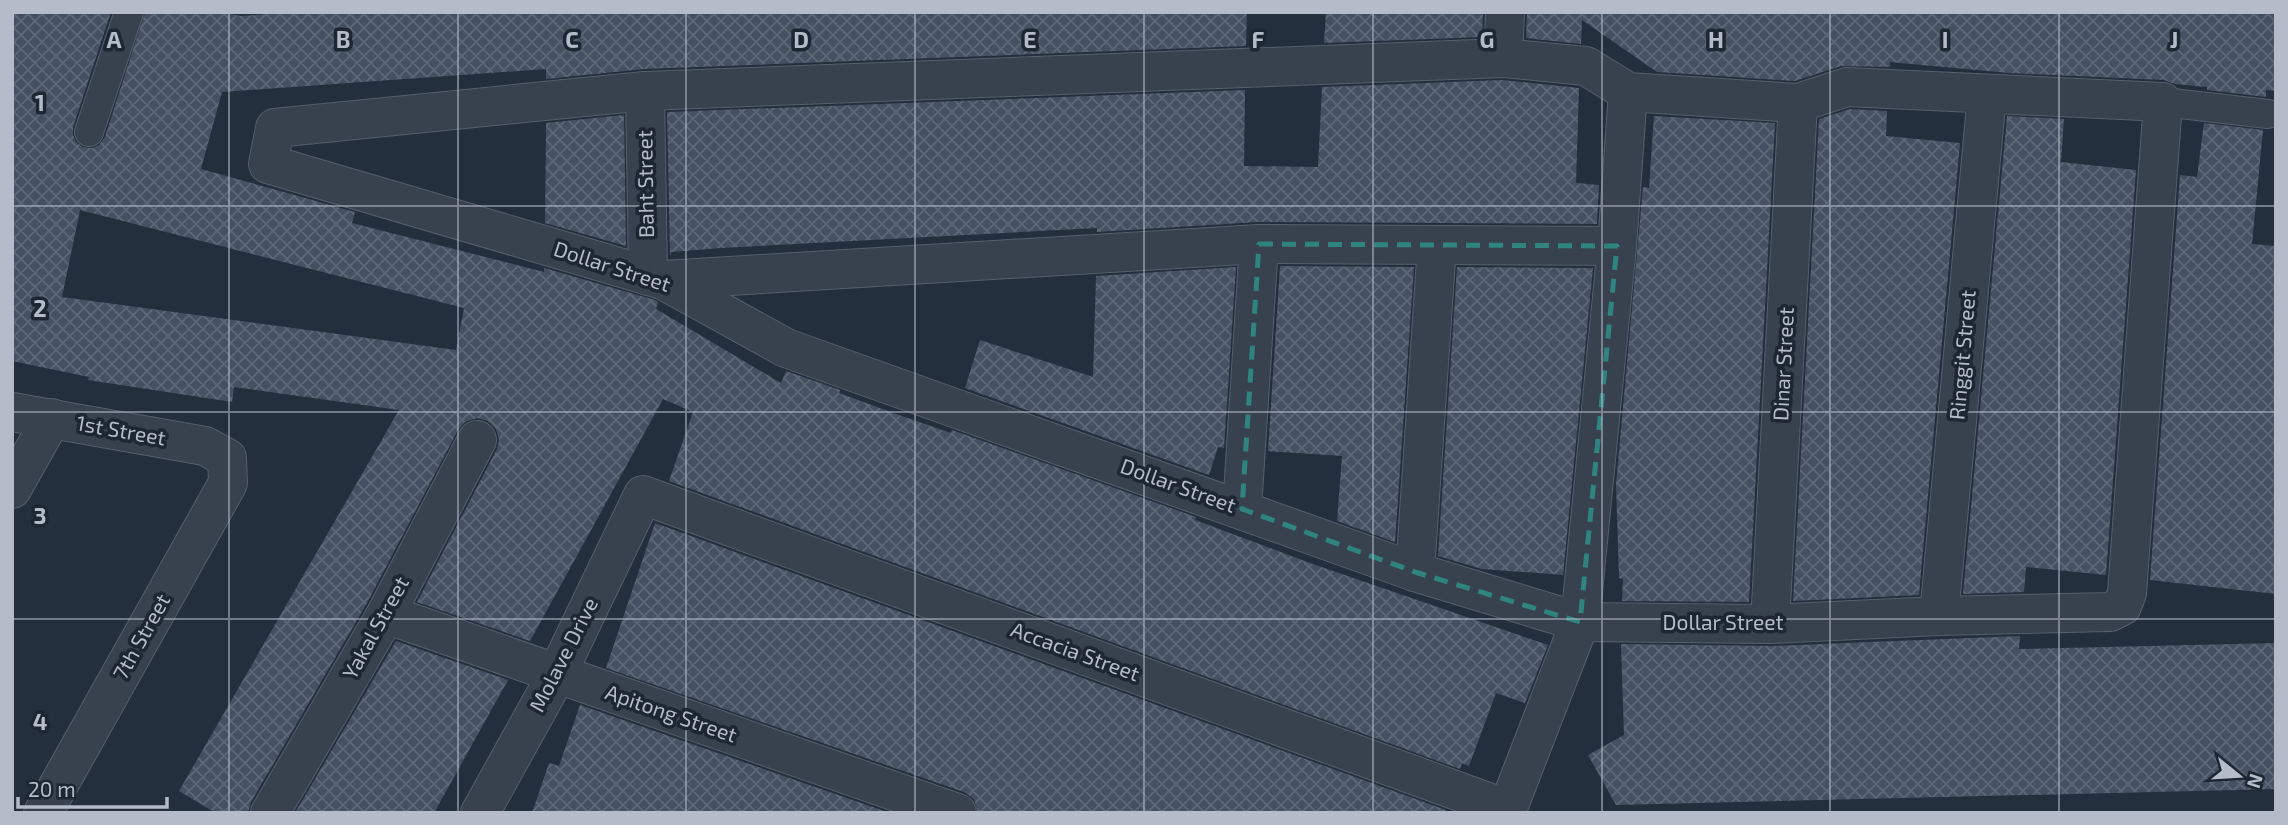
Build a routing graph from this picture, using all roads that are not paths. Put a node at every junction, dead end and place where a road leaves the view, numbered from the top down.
1 (129, 12) edge
2 (1505, 12) edge
3 (1503, 58) junction
4 (645, 91) junction
5 (1628, 92) junction
6 (1987, 94) junction
7 (2163, 102) junction
8 (1798, 103) junction
9 (2268, 114) dead end
10 (89, 132) dead end
11 (1259, 244) junction
12 (1437, 244) junction
13 (1617, 246) junction
14 (655, 278) junction
15 (12, 412) edge
16 (52, 418) junction
17 (477, 440) dead end
18 (227, 458) joint
19 (12, 489) edge
20 (643, 495) joint
21 (1242, 509) junction
22 (1415, 572) junction
23 (386, 614) junction
24 (1939, 616) junction
25 (1580, 622) junction
26 (1770, 624) junction
27 (557, 674) junction
28 (1507, 811) edge
29 (43, 813) edge
30 (270, 813) edge
31 (480, 813) edge
32 (957, 813) edge

1 - 10 lane
2 - 3 street
3 - 4 street
3 - 5 street
4 - 14 street, Baht Street
4 - 14 street, Dollar Street
5 - 8 street
5 - 13 street
6 - 7 street
6 - 8 street
6 - 24 street, Ringgit Street
7 - 9 lane
7 - 24 street, Dollar Street
8 - 26 street, Dinar Street
11 - 12 street
11 - 14 street
11 - 21 street
12 - 13 street
12 - 22 street
13 - 25 street
14 - 21 street, Dollar Street
15 - 16 street, 1st Street
16 - 18 street, 1st Street
16 - 19 street
17 - 23 street, Yakal Street
18 - 29 street, 7th Street
20 - 27 street, Molave Drive
20 - 28 street, Accacia Street
21 - 22 street, Dollar Street
22 - 25 street, Dollar Street
23 - 27 street, Apitong Street
23 - 30 street, Yakal Street
24 - 26 street, Dollar Street
25 - 26 street, Dollar Street
25 - 28 street
27 - 31 street, Molave Drive
27 - 32 street, Apitong Street

